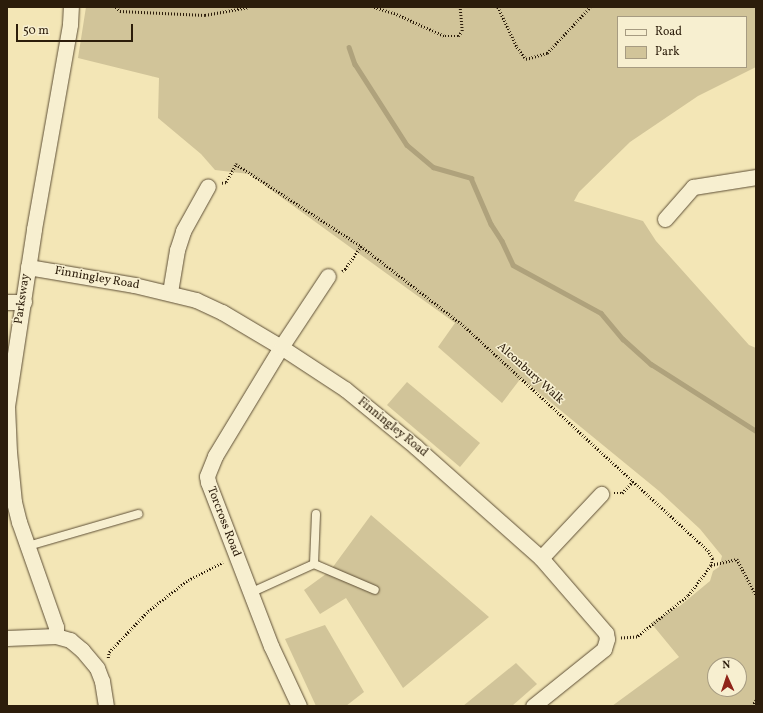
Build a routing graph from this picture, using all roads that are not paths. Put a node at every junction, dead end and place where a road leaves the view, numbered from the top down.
1 (71, 7) edge
2 (756, 177) edge
3 (208, 186) road end
4 (665, 219) dead end
5 (28, 267) junction
6 (328, 276) road end
7 (170, 292) junction
8 (7, 302) edge
9 (24, 302) junction
10 (281, 346) junction
11 (601, 494) road end
12 (138, 514) dead end
13 (316, 514) dead end
14 (28, 546) junction
15 (541, 558) junction
16 (314, 564) junction
17 (375, 590) dead end
18 (250, 593) junction
19 (56, 636) junction
20 (7, 638) edge
21 (106, 706) edge
22 (299, 706) edge
23 (533, 706) edge

1 - 5 street, Parksway
2 - 4 street
3 - 7 street
5 - 7 street, Finningley Road
5 - 9 street, Parksway
6 - 10 street, Torcross Road
7 - 10 street, Finningley Road
8 - 9 street
9 - 14 street, Parksway
10 - 15 street, Finningley Road
10 - 18 street, Torcross Road
11 - 15 street
12 - 14 lane
13 - 16 lane
14 - 19 street, Parksway
15 - 23 street, Finningley Road
16 - 17 lane
16 - 18 lane
18 - 22 street, Torcross Road
19 - 20 street
19 - 21 street

